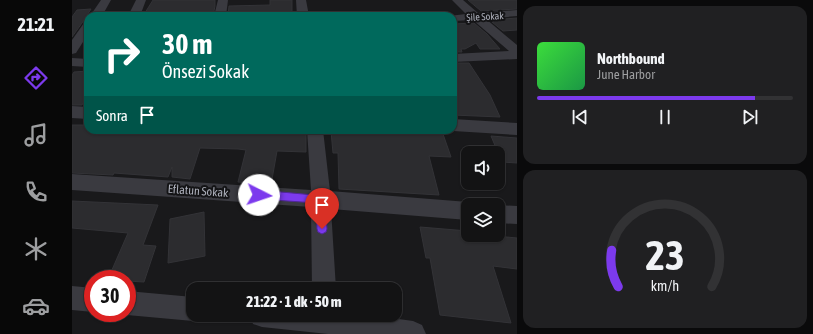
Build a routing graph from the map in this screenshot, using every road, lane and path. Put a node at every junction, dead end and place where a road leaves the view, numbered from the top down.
1 (106, 0) edge
2 (141, 0) edge
3 (223, 0) edge
4 (301, 0) edge
5 (457, 0) edge
6 (98, 12) edge
7 (136, 12) edge
8 (221, 12) edge
9 (302, 12) edge
10 (517, 13) edge
11 (477, 17) junction
12 (457, 18) edge
13 (72, 25) edge
14 (84, 25) edge
15 (84, 31) edge
16 (72, 50) edge
17 (517, 53) edge
18 (457, 58) edge
19 (72, 62) edge
20 (84, 63) edge
21 (72, 112) edge
22 (84, 113) edge
23 (457, 125) edge
24 (517, 129) edge
25 (315, 134) edge
26 (72, 182) edge
27 (321, 199) junction
28 (461, 210) edge
29 (505, 215) edge
30 (517, 216) edge
31 (324, 282) edge
32 (72, 298) edge
33 (84, 299) edge
34 (136, 304) edge
35 (186, 308) edge
36 (325, 323) edge
37 (413, 334) edge

1 - 6 street
2 - 7 street
3 - 8 street
4 - 9 street
5 - 11 street
10 - 11 street, Şile Sokak
11 - 12 street, Şile Sokak
11 - 17 street
13 - 14 street
15 - 16 street
17 - 18 street
19 - 20 street
21 - 22 street
23 - 24 street
25 - 27 street
26 - 27 street, Eflatun Sokak
27 - 28 street, Eflatun Sokak
27 - 31 street
29 - 30 street
32 - 33 street
34 - 35 street
36 - 37 street

